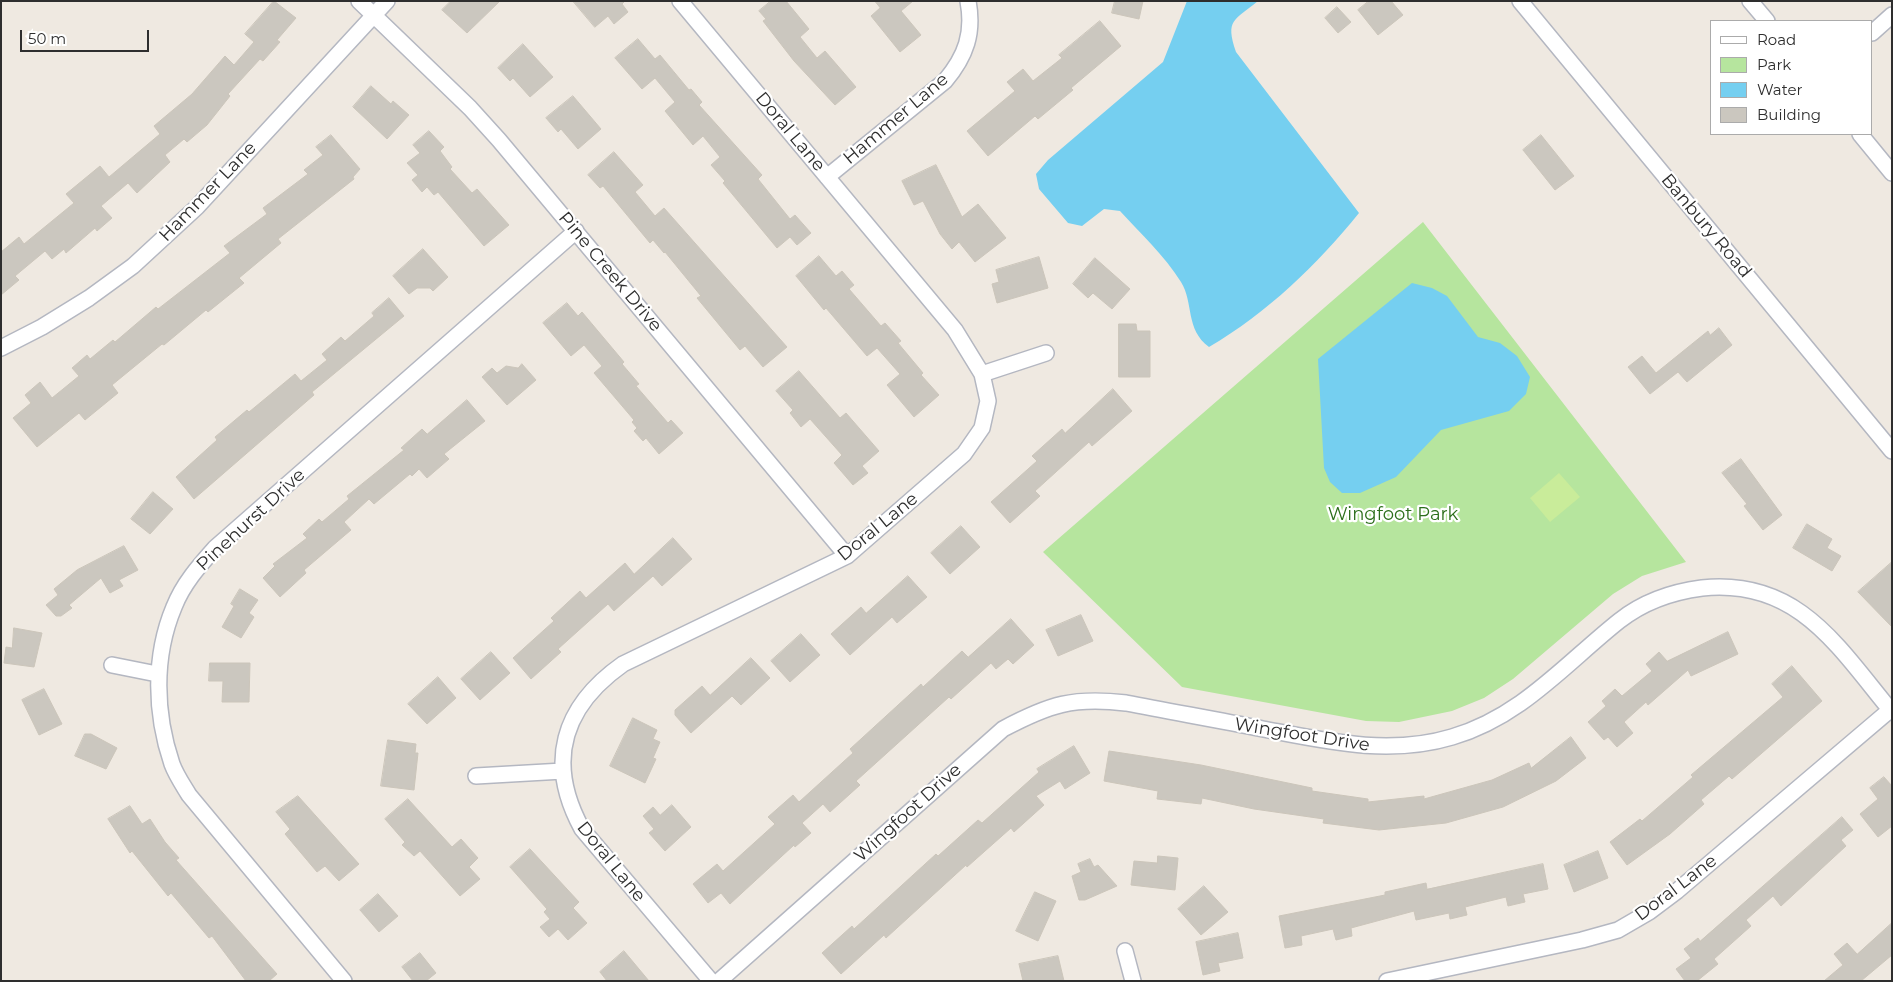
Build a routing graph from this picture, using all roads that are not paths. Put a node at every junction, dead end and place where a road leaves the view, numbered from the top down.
1 (359, 1) edge
2 (387, 1) edge
3 (680, 1) edge
4 (968, 1) edge
5 (1520, 1) edge
6 (1750, 1) edge
7 (374, 15) junction
8 (1892, 15) edge
9 (1766, 20) edge
10 (1873, 31) edge
11 (1861, 135) edge
12 (1892, 173) edge
13 (827, 177) junction
14 (576, 231) junction
15 (1, 348) edge
16 (1046, 353) dead end
17 (982, 374) junction
18 (1892, 451) edge
19 (847, 556) junction
20 (112, 665) dead end
21 (157, 674) junction
22 (1891, 711) edge
23 (563, 772) junction
24 (476, 776) dead end
25 (1125, 951) dead end
26 (344, 981) edge
27 (711, 981) edge
28 (719, 981) edge
29 (1133, 981) edge
30 (1387, 981) edge

1 - 7 street, Pine Creek Drive
2 - 7 street, Hammer Lane
3 - 13 street, Doral Lane
4 - 13 street, Hammer Lane
5 - 18 street, Banbury Road
6 - 9 street
7 - 14 street, Pine Creek Drive
7 - 15 street, Hammer Lane
8 - 10 street
11 - 12 street
13 - 17 street, Doral Lane
14 - 19 street, Pine Creek Drive
14 - 21 street, Pinehurst Drive
16 - 17 street
17 - 19 street, Doral Lane
19 - 23 street, Doral Lane
20 - 21 street
21 - 26 street, Pinehurst Drive
22 - 28 street, Wingfoot Drive
22 - 30 street, Doral Lane
23 - 24 street
23 - 27 street, Doral Lane
25 - 29 street

